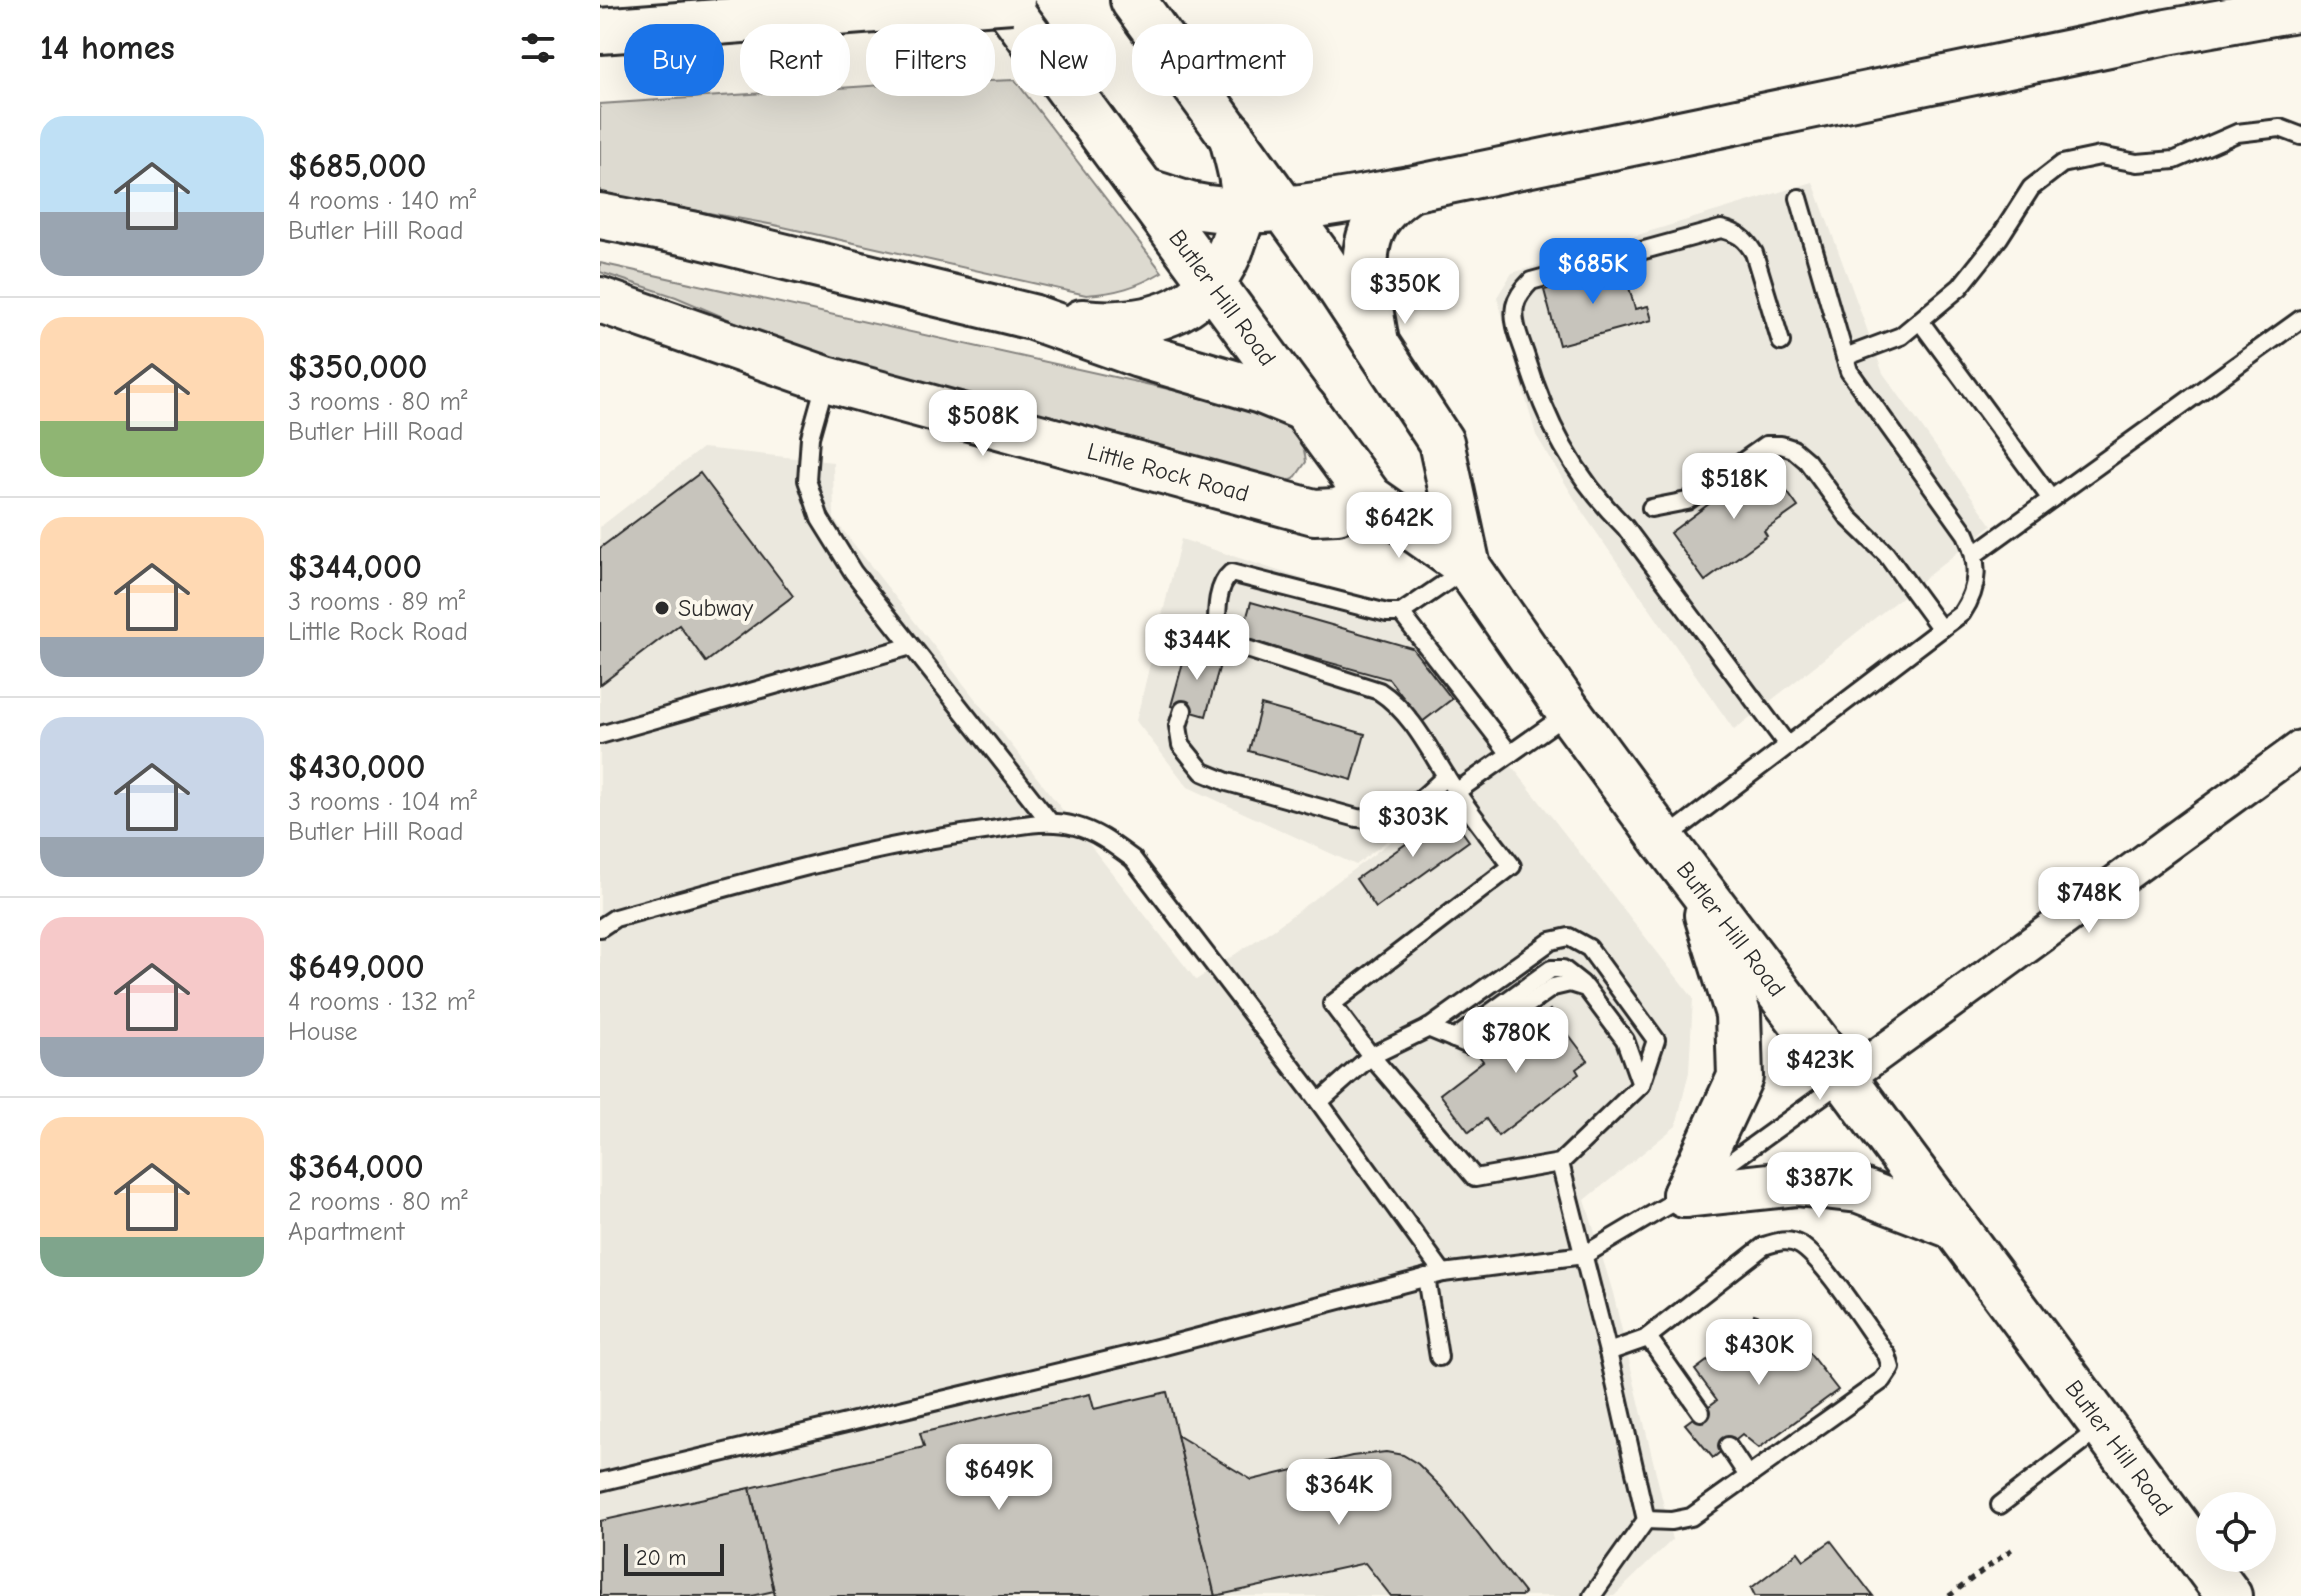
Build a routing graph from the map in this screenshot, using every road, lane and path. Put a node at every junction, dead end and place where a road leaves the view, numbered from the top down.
1 (1003, 0) edge
2 (1012, 0) edge
3 (1133, 0) edge
4 (2301, 8) edge
5 (600, 31) edge
6 (2301, 136) edge
7 (1410, 189) junction
8 (1143, 190) junction
9 (1799, 198) dead end
10 (1264, 209) junction
11 (600, 216) edge
12 (1212, 283) junction
13 (600, 300) edge
14 (1032, 317) junction
15 (2301, 319) edge
16 (1920, 321) junction
17 (1781, 342) dead end
18 (1376, 343) junction
19 (1845, 357) junction
20 (826, 379) junction
21 (1305, 409) junction
22 (1370, 498) junction
23 (2051, 499) junction
24 (1651, 508) dead end
25 (1975, 554) junction
26 (1468, 567) junction
27 (1401, 613) junction
28 (1941, 629) junction
29 (1217, 631) junction
30 (911, 646) junction
31 (1200, 651) dead end
32 (1183, 710) dead end
33 (1569, 712) junction
34 (600, 735) edge
35 (1788, 746) junction
36 (2301, 747) edge
37 (1510, 754) junction
38 (1446, 776) junction
39 (1456, 792) junction
40 (1050, 822) junction
41 (1664, 841) junction
42 (1698, 886) junction
43 (601, 923) edge
44 (1428, 1028) junction
45 (1371, 1056) junction
46 (1845, 1079) junction
47 (1641, 1085) junction
48 (1319, 1102) junction
49 (1560, 1163) junction
50 (1685, 1195) junction
51 (1955, 1227) junction
52 (1584, 1255) junction
53 (1443, 1273) junction
54 (1426, 1277) junction
55 (1648, 1337) junction
56 (1608, 1352) junction
57 (1439, 1357) dead end
58 (1701, 1412) dead end
59 (2102, 1426) junction
60 (1728, 1446) dead end
61 (1748, 1476) junction
62 (600, 1482) edge
63 (2000, 1505) dead end
64 (1646, 1520) junction
65 (2012, 1549) dead end
66 (1592, 1596) edge
67 (1949, 1596) edge
68 (2229, 1596) edge

1 - 8 main road, Butler Hill Road
2 - 5 main road, bridge
3 - 10 main road
4 - 7 main road
6 - 16 lane
7 - 10 main road
7 - 18 main road
8 - 10 main road
8 - 12 main road, Butler Hill Road
9 - 19 lane
10 - 12 main road
10 - 18 main road, Butler Hill Road
11 - 14 main road
12 - 14 main road
12 - 21 main road, Butler Hill Road
13 - 20 main road, Little Rock Road
14 - 21 main road
15 - 23 lane
16 - 19 lane
16 - 23 lane
17 - 35 lane
18 - 26 main road, Butler Hill Road
19 - 25 lane
20 - 22 main road, Little Rock Road
20 - 30 lane
21 - 22 main road, Butler Hill Road
22 - 26 main road, Butler Hill Road
23 - 25 lane
24 - 28 lane
25 - 28 lane
26 - 27 lane
26 - 33 main road, Butler Hill Road
27 - 29 lane
27 - 37 lane
28 - 35 lane
29 - 31 lane
29 - 38 lane
30 - 34 lane
30 - 40 lane
32 - 38 lane
33 - 37 lane
33 - 41 main road, Butler Hill Road
35 - 41 lane
36 - 46 street
37 - 39 lane
38 - 39 lane
39 - 45 lane
40 - 43 lane
40 - 48 lane
41 - 42 main road, Butler Hill Road
42 - 46 main road, Butler Hill Road
42 - 50 main road
44 - 45 lane
44 - 47 lane
44 - 47 lane
45 - 48 lane
45 - 49 lane
46 - 50 lane
46 - 51 main road, Butler Hill Road
47 - 49 lane
48 - 53 lane
49 - 52 lane
50 - 51 main road
50 - 52 lane
51 - 59 main road, Butler Hill Road
52 - 53 lane
52 - 56 lane
53 - 54 lane
54 - 57 lane
54 - 62 lane
55 - 56 lane
55 - 58 lane
55 - 61 lane
56 - 64 lane
59 - 63 lane
59 - 68 main road, Butler Hill Road
60 - 61 lane
61 - 64 lane
64 - 66 lane
65 - 67 path

